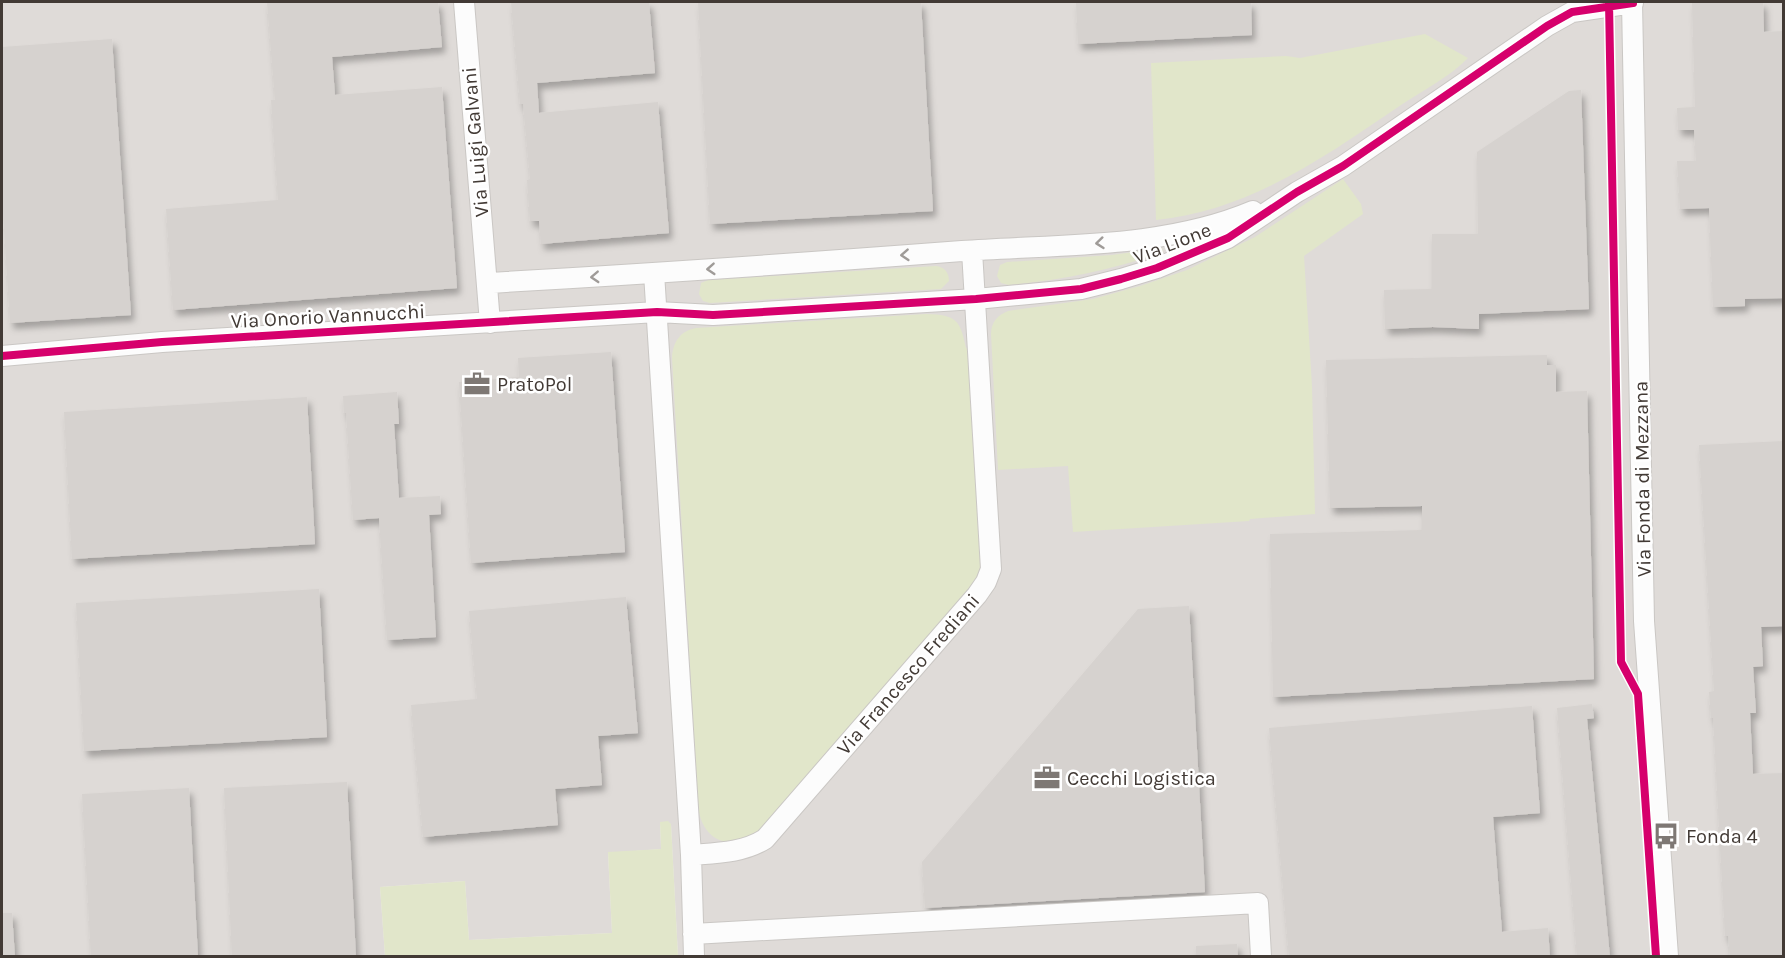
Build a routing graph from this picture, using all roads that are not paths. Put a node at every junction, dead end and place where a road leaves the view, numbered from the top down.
1 (464, 2) edge
2 (1633, 2) edge
3 (1297, 192) junction
4 (972, 250) junction
5 (654, 273) junction
6 (487, 283) junction
7 (975, 299) junction
8 (657, 312) junction
9 (489, 323) junction
10 (2, 356) edge
11 (691, 855) junction
12 (693, 934) junction
13 (694, 957) edge
14 (1261, 957) edge
15 (1668, 957) edge

1 - 6 street, Via Luigi Galvani
2 - 3 street, Via Lione
2 - 15 street, Via Fonda di Mezzana
3 -> 4 street, Via Lione
3 - 7 street, Via Lione
4 -> 5 street, Via Lione
4 - 7 street, Via Francesco Frediani
5 -> 6 street
5 - 8 street
6 - 9 street, Via Luigi Galvani
7 - 8 street, Via Lione
7 - 11 street, Via Francesco Frediani
8 - 9 street, Via Onorio Vannucchi
8 - 11 street
9 - 10 street, Via Onorio Vannucchi
11 - 12 street
12 - 13 street
12 - 14 street

